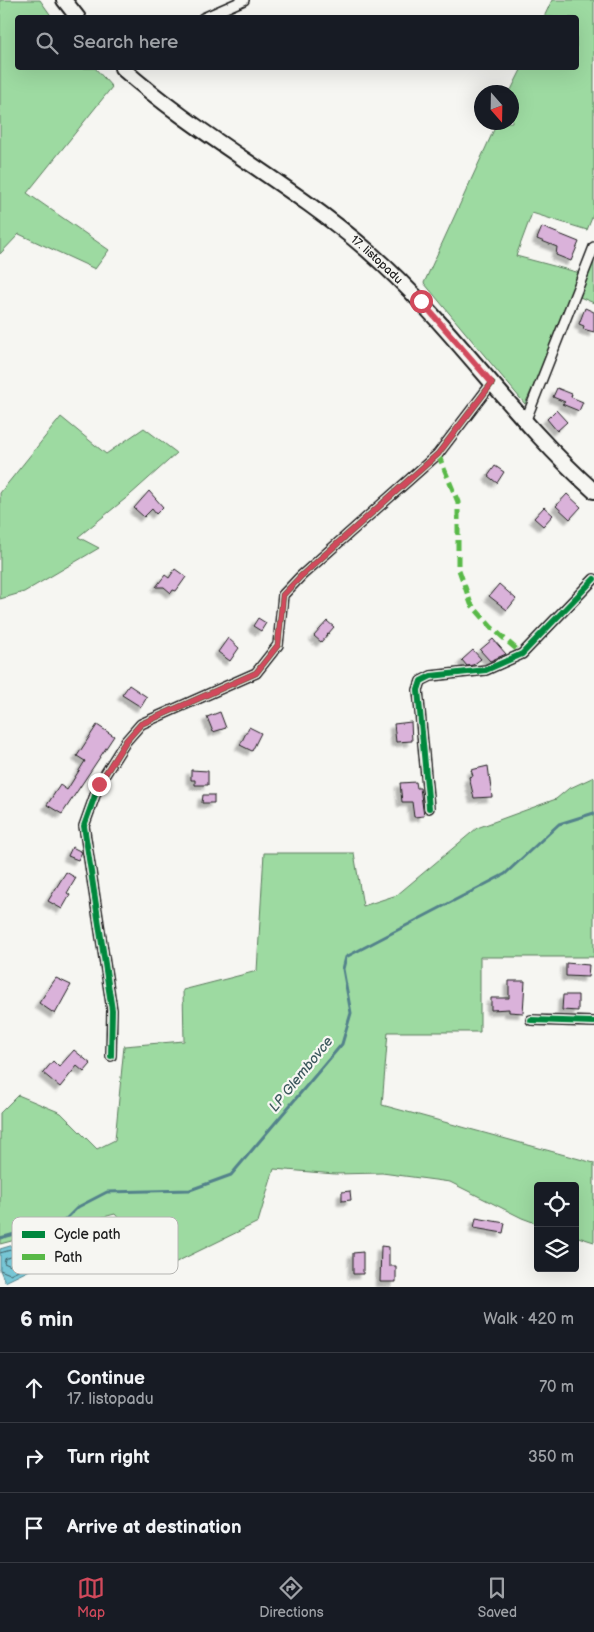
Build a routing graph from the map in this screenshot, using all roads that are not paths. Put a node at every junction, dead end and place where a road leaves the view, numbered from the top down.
1 (64, 0) edge
2 (244, 0) edge
3 (76, 15) edge
4 (210, 15) edge
5 (124, 70) edge
6 (594, 247) edge
7 (492, 383) junction
8 (525, 422) junction
9 (594, 491) edge
10 (594, 579) edge
11 (429, 808) dead end
12 (531, 1020) dead end
13 (594, 1022) edge
14 (111, 1056) dead end

1 - 3 main road
2 - 4 street
5 - 7 main road, 17. listopadu
6 - 8 street
7 - 8 main road, 17. listopadu
7 - 14 street
8 - 9 main road, 17. listopadu
10 - 11 street
12 - 13 street

